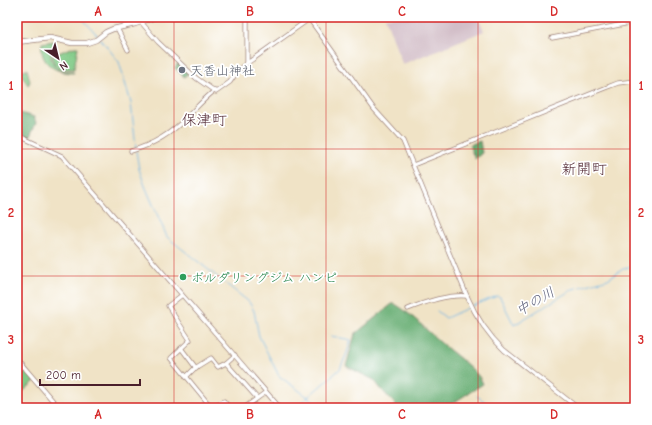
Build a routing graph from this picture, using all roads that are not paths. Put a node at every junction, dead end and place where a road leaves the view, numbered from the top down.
1 (156, 17) edge
2 (247, 17) edge
3 (309, 18) edge
4 (141, 22) junction
5 (635, 22) edge
6 (117, 28) junction
7 (552, 38) dead end
8 (17, 42) edge
9 (128, 50) dead end
10 (247, 63) junction
11 (635, 64) edge
12 (635, 71) edge
13 (635, 81) edge
14 (214, 91) junction
15 (17, 135) edge
16 (134, 150) dead end
17 (413, 165) junction
18 (182, 295) junction
19 (466, 296) junction
20 (408, 309) dead end
21 (181, 348) junction
22 (235, 355) junction
23 (17, 359) edge
24 (226, 363) junction
25 (24, 366) junction
26 (196, 368) junction
27 (17, 371) edge
28 (186, 377) junction
29 (266, 392) junction
30 (257, 398) junction
31 (17, 403) edge
32 (635, 406) edge
33 (21, 408) edge
34 (59, 408) edge
35 (213, 408) edge
36 (229, 408) edge
37 (244, 408) edge
38 (280, 408) edge
39 (578, 408) edge
40 (633, 408) edge

1 - 4 main road
2 - 10 street
3 - 10 street
3 - 17 street
4 - 6 main road
4 - 14 street
5 - 7 street
6 - 8 main road
6 - 9 street
10 - 14 street
11 - 12 street
13 - 17 street
14 - 16 street
15 - 18 street
17 - 19 street
18 - 21 street
18 - 22 street
19 - 20 street
19 - 39 street
21 - 26 street
21 - 28 street
22 - 24 street
22 - 29 street
23 - 25 street
24 - 26 street
24 - 30 street
25 - 27 street
25 - 34 street
26 - 28 street
28 - 35 street
29 - 30 street
29 - 38 street
30 - 37 street
31 - 33 street
32 - 40 street
35 - 36 street

